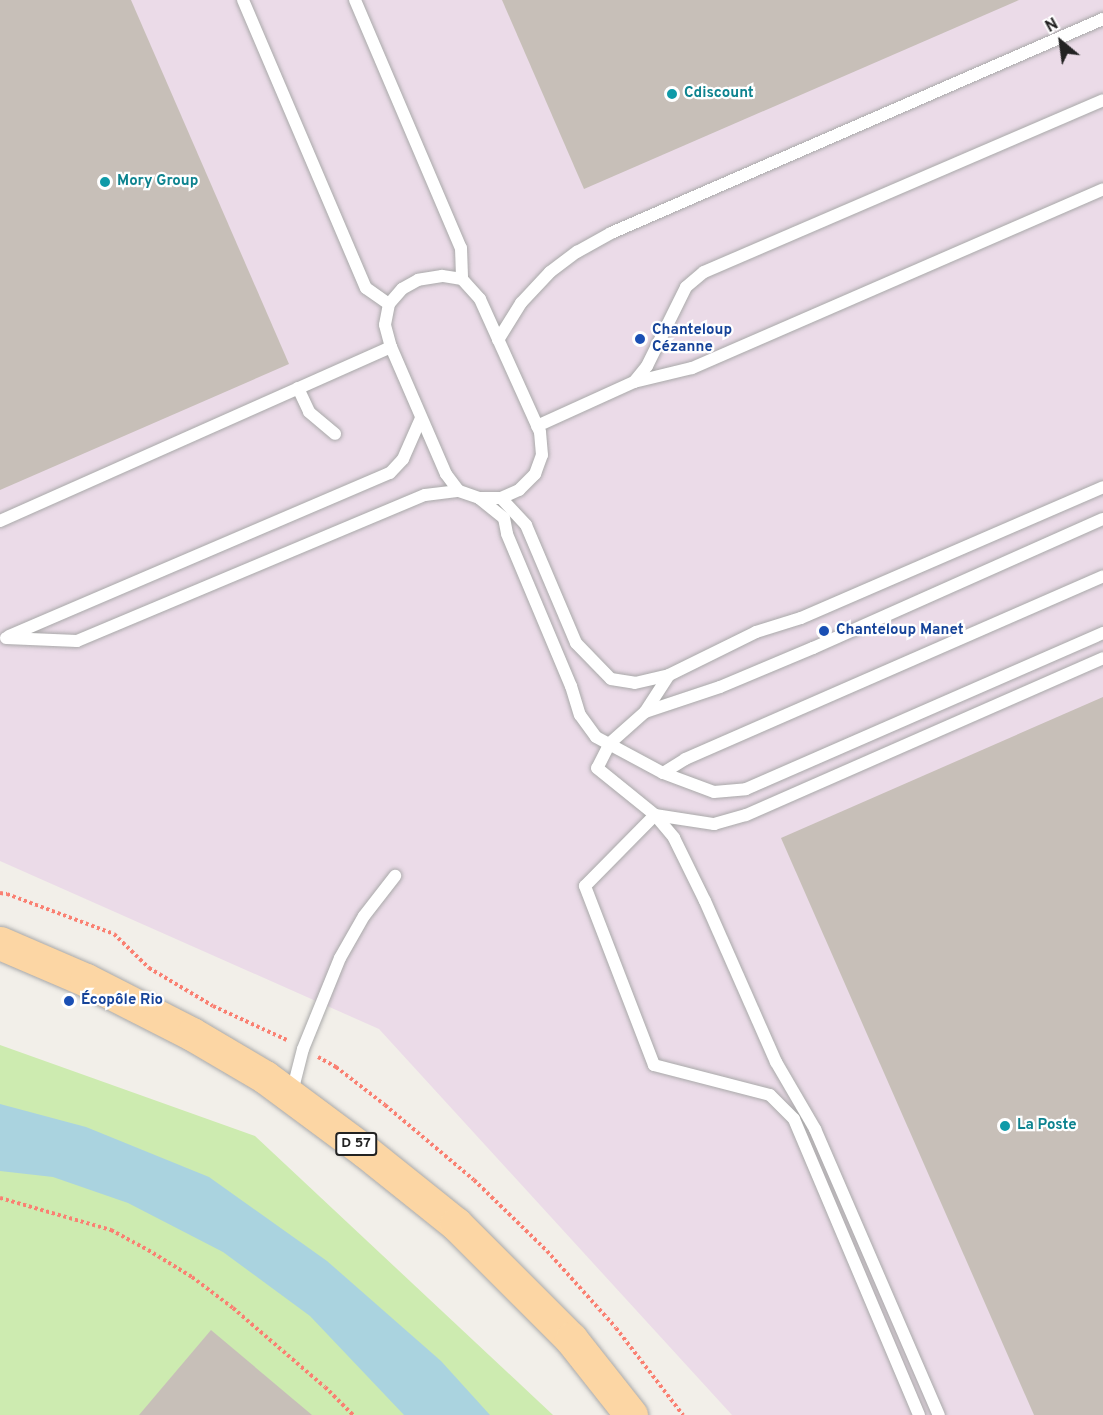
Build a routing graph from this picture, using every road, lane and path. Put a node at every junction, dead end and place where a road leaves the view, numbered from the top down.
1 (243, 0) edge
2 (355, 0) edge
3 (1103, 19) edge
4 (1103, 100) edge
5 (1103, 189) edge
6 (462, 279) junction
7 (389, 304) junction
8 (498, 339) junction
9 (391, 347) junction
10 (634, 382) junction
11 (298, 388) junction
12 (421, 418) junction
13 (537, 426) junction
14 (335, 434) dead end
15 (1103, 487) edge
16 (459, 491) junction
17 (479, 498) junction
18 (501, 498) junction
19 (1103, 519) edge
20 (0, 521) edge
21 (1103, 576) edge
22 (1103, 633) edge
23 (3, 639) edge
24 (1103, 658) edge
25 (669, 675) junction
26 (645, 712) junction
27 (610, 743) junction
28 (663, 773) junction
29 (655, 815) junction
30 (395, 876) dead end
31 (7, 948) edge
32 (291, 1096) junction
33 (0, 1198) edge
34 (353, 1415) edge
35 (631, 1415) edge
36 (919, 1415) edge
37 (939, 1415) edge

1 - 7 lane
2 - 6 lane
3 - 8 lane
4 - 10 lane
5 - 10 lane
6 - 7 lane
6 - 8 lane
7 - 9 lane
8 - 13 lane
9 - 11 lane
9 - 12 lane
10 - 13 lane
11 - 14 lane
11 - 20 lane
12 - 16 lane
12 - 23 lane
13 - 18 lane
15 - 25 lane
16 - 17 lane
16 - 23 lane
17 - 18 lane
17 - 27 lane
18 - 25 lane
19 - 26 lane
21 - 28 lane
22 - 28 lane
24 - 29 lane
25 - 26 lane
26 - 27 lane
27 - 28 lane
27 - 29 lane
29 - 36 lane
29 - 37 lane
30 - 32 lane
31 - 32 main road, D 57
32 - 35 main road, D 57
33 - 34 path

